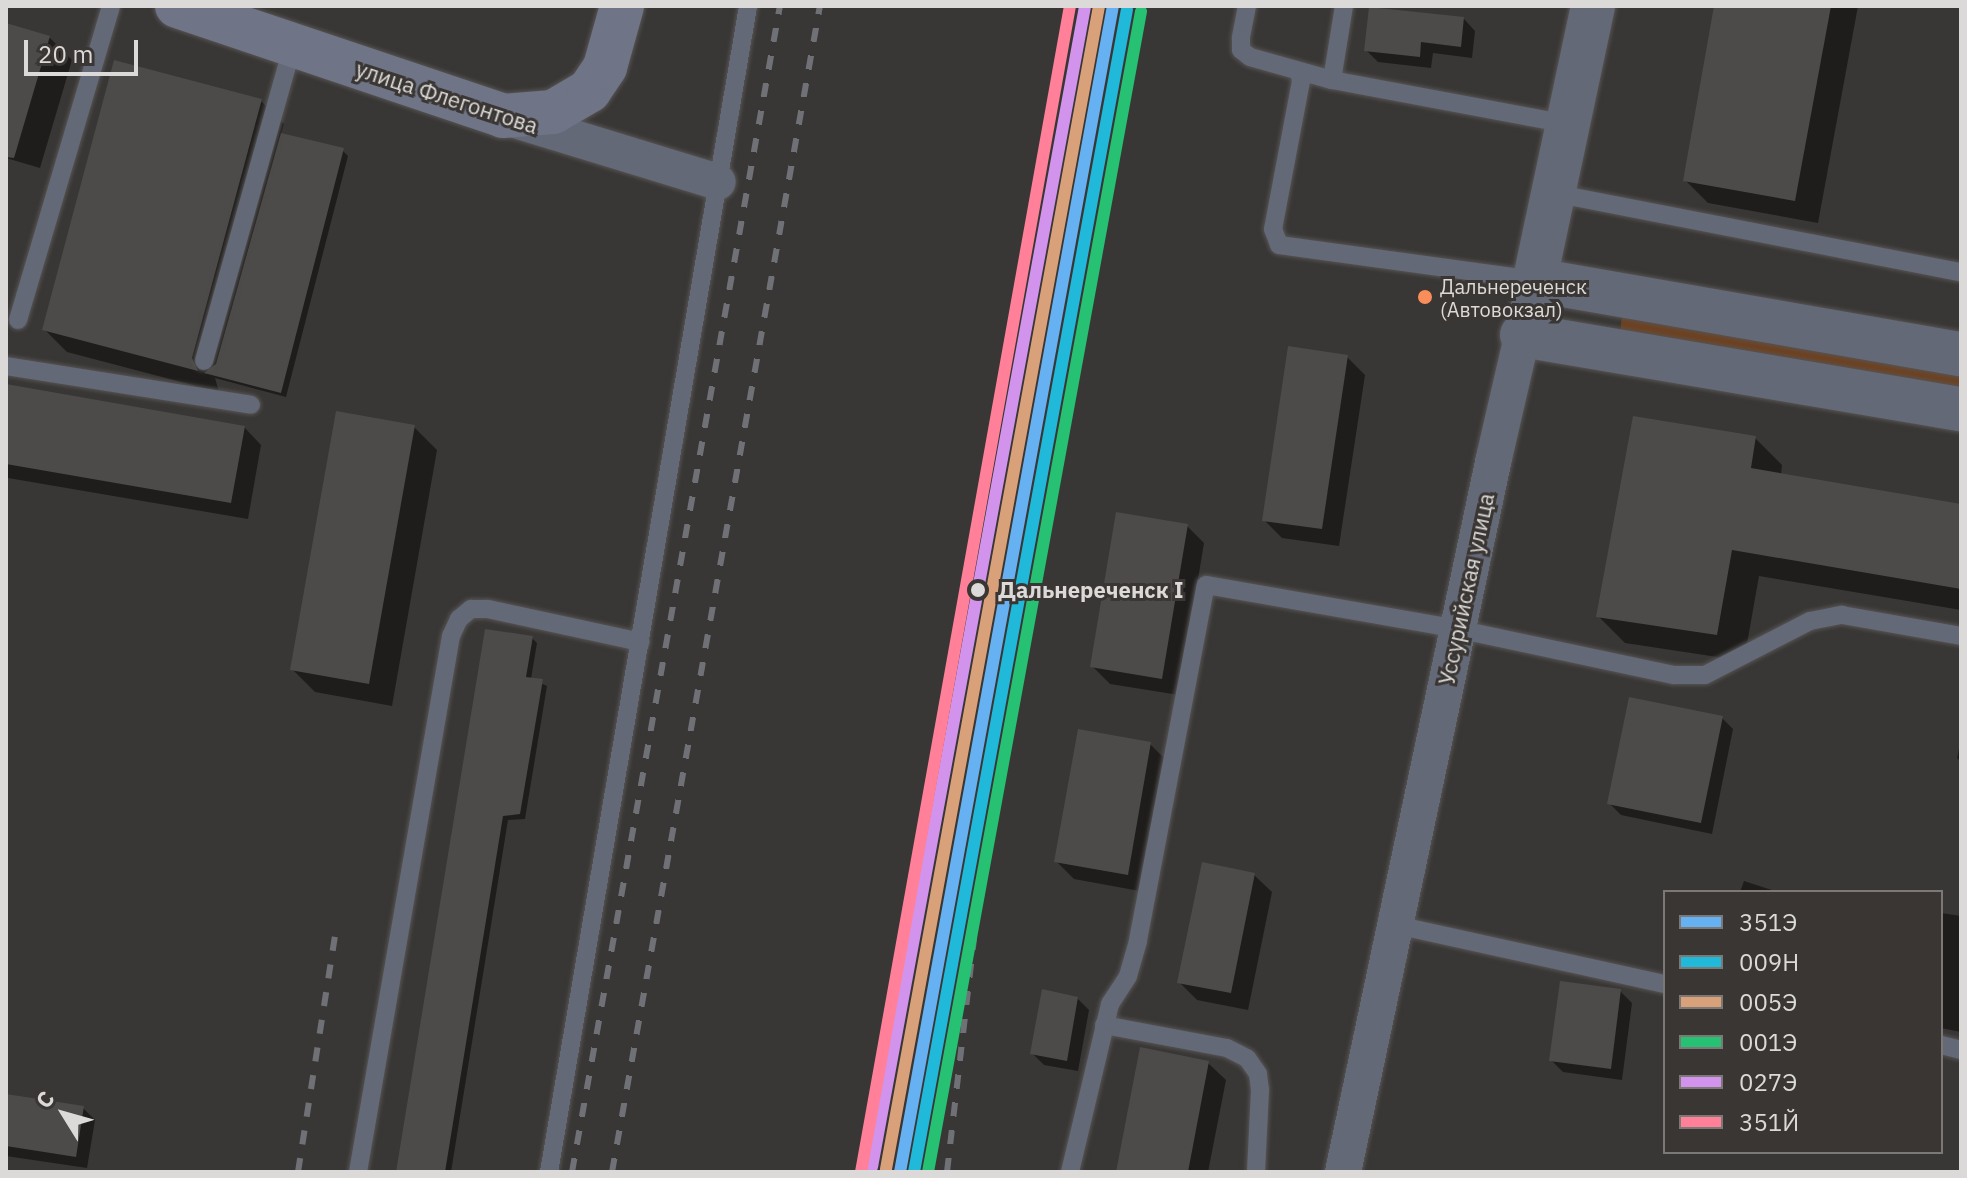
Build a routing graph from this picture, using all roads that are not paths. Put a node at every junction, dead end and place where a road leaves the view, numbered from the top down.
1 (111, 6) edge
2 (177, 6) edge
3 (622, 6) edge
4 (748, 6) edge
5 (1247, 6) edge
6 (1344, 6) edge
7 (1593, 6) edge
8 (293, 45) junction
9 (1299, 71) junction
10 (1332, 80) junction
11 (503, 116) junction
12 (1568, 124) junction
13 (718, 182) junction
14 (1553, 193) junction
15 (1961, 272) edge
16 (1535, 280) junction
17 (18, 320) dead end
18 (1522, 335) junction
19 (1961, 354) edge
20 (204, 361) dead end
21 (6, 366) edge
22 (251, 405) dead end
23 (1961, 409) edge
24 (1457, 629) junction
25 (1961, 636) edge
26 (640, 642) junction
27 (1396, 925) junction
28 (1663, 984) edge
29 (1104, 1025) junction
30 (358, 1172) edge
31 (549, 1172) edge
32 (1070, 1172) edge
33 (1256, 1172) edge
34 (1343, 1172) edge

1 - 17 lane
2 - 8 main road, улица Флегонтова
3 - 11 main road
4 - 13 lane
5 - 9 lane
6 - 10 lane
7 - 12 street, Уссурийская улица
8 - 11 main road, улица Флегонтова
8 - 20 lane
9 - 10 lane
9 - 16 lane
10 - 12 lane
11 - 13 street, улица Флегонтова
12 - 14 street, Уссурийская улица
13 - 26 lane
14 - 15 lane
14 - 16 street, Уссурийская улица
16 - 18 street, Уссурийская улица
16 - 19 street
18 - 23 street
18 - 24 street, Уссурийская улица
21 - 22 lane
24 - 25 lane
24 - 27 street, Уссурийская улица
24 - 29 lane
26 - 30 lane
26 - 31 lane
27 - 28 lane
27 - 34 street, Уссурийская улица
29 - 32 lane
29 - 33 lane

